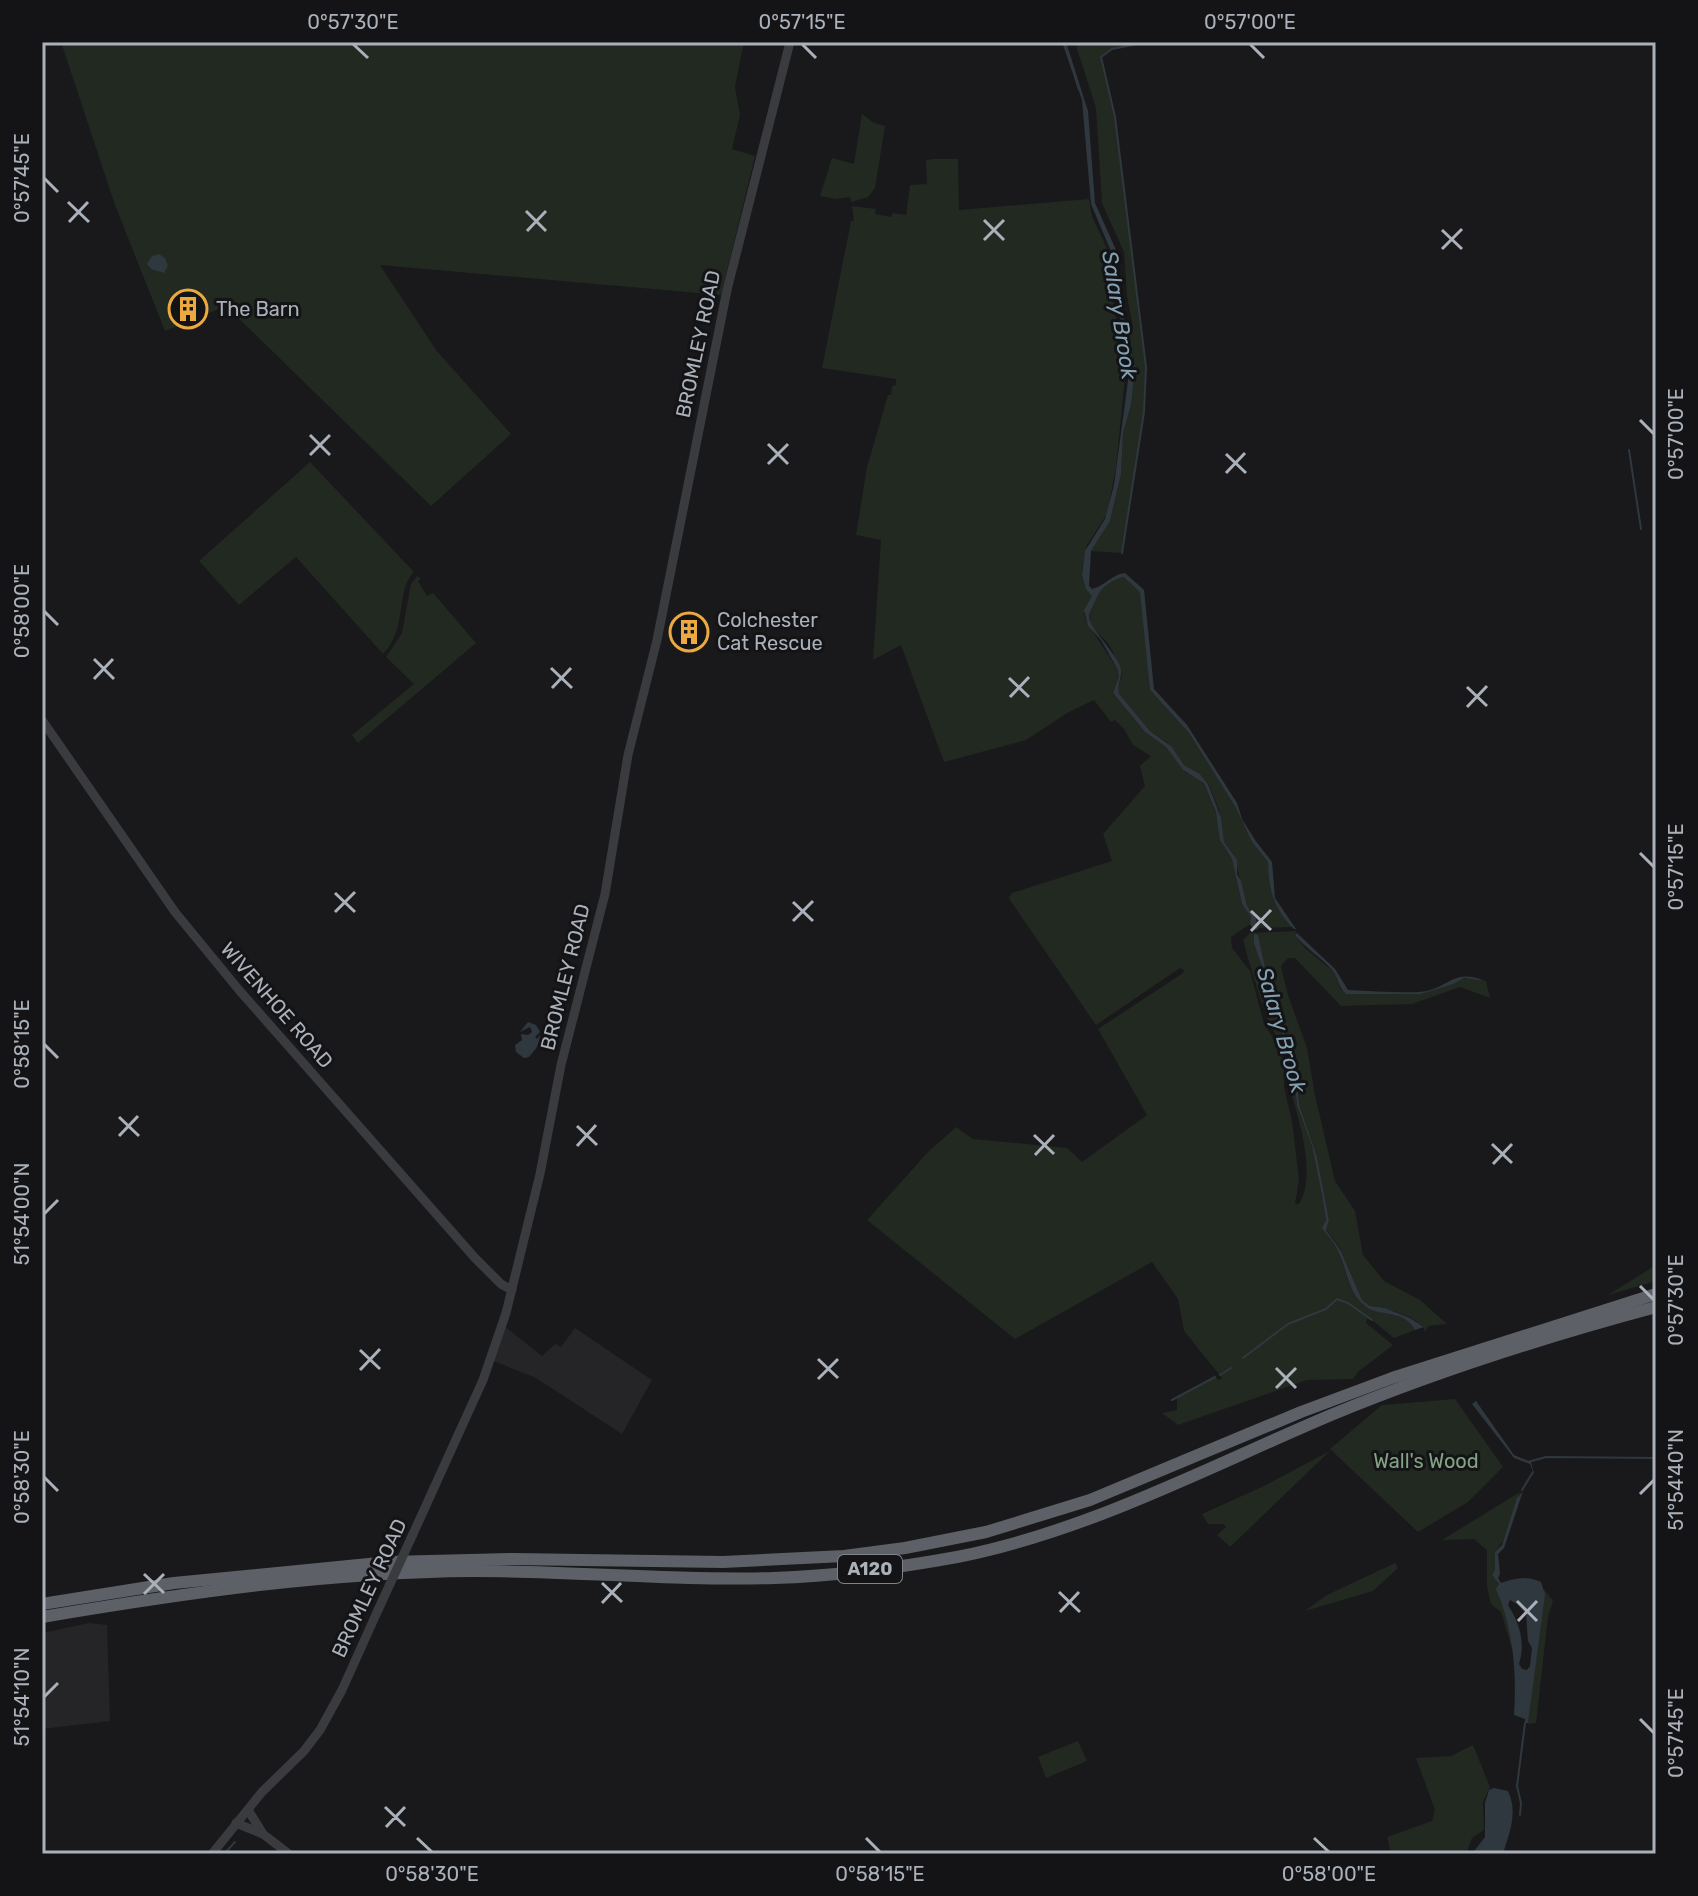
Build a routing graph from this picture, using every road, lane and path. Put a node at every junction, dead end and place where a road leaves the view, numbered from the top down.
1 (790, 42) edge
2 (42, 720) edge
3 (512, 1290) junction
4 (1656, 1294) edge
5 (1656, 1307) edge
6 (42, 1604) edge
7 (42, 1617) edge
8 (248, 1810) junction
9 (236, 1823) junction
10 (263, 1834) junction
11 (212, 1854) edge
12 (289, 1854) edge

1 - 3 street, BROMLEY ROAD
2 - 3 street, WIVENHOE ROAD
3 - 8 street, BROMLEY ROAD, bridge
4 - 6 highway, A120
5 - 7 highway, A120
8 - 9 street, BROMLEY ROAD
8 - 10 street
9 - 10 street
9 - 11 street, BROMLEY ROAD
10 - 12 street

